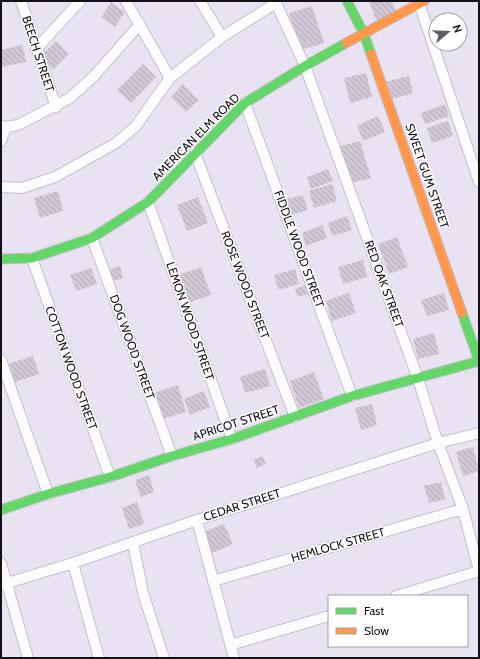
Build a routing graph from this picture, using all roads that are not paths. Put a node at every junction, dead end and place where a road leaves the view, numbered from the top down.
1 (21, 1) edge
2 (80, 1) edge
3 (126, 1) edge
4 (200, 1) edge
5 (347, 1) edge
6 (276, 2) edge
7 (422, 2) edge
8 (140, 24) junction
9 (364, 34) junction
10 (222, 37) junction
11 (36, 49) junction
12 (305, 66) junction
13 (170, 78) junction
14 (245, 103) junction
15 (56, 107) junction
16 (4, 126) edge
17 (1, 141) edge
18 (195, 153) junction
19 (479, 182) edge
20 (1, 186) edge
21 (148, 202) junction
22 (92, 238) junction
23 (32, 258) junction
24 (1, 259) edge
25 (1, 360) edge
26 (479, 361) edge
27 (418, 379) junction
28 (352, 396) junction
29 (295, 417) junction
30 (479, 433) edge
31 (232, 439) junction
32 (438, 443) junction
33 (172, 456) junction
34 (110, 477) junction
35 (48, 494) junction
36 (463, 509) junction
37 (1, 510) edge
38 (197, 520) junction
39 (133, 543) junction
40 (1, 563) edge
41 (73, 563) junction
42 (479, 571) edge
43 (212, 580) junction
44 (4, 584) edge
45 (399, 595) edge
46 (328, 616) edge
47 (230, 645) junction
48 (28, 658) edge
49 (99, 658) edge
50 (164, 658) edge
51 (234, 658) edge

1 - 11 street, BEECH STREET
2 - 11 street
3 - 8 street
4 - 10 street
5 - 9 street, SWEET GUM STREET
6 - 10 street
6 - 12 street, RED OAK STREET
7 - 9 street, AMERICAN ELM ROAD
7 - 19 street
8 - 13 street
8 - 15 street
9 - 12 street, AMERICAN ELM ROAD
9 - 26 street, SWEET GUM STREET
10 - 13 street
11 - 15 street, BEECH STREET
12 - 14 street, AMERICAN ELM ROAD
12 - 27 street, RED OAK STREET
13 - 20 street
14 - 18 street, AMERICAN ELM ROAD
14 - 28 street, FIDDLE WOOD STREET
15 - 16 street
16 - 17 street
18 - 21 street, AMERICAN ELM ROAD
18 - 29 street, ROSE WOOD STREET
21 - 22 street, AMERICAN ELM ROAD
21 - 31 street, LEMON WOOD STREET
22 - 23 street, AMERICAN ELM ROAD
22 - 33 street, DOG WOOD STREET
23 - 24 street, AMERICAN ELM ROAD
23 - 34 street, COTTON WOOD STREET
25 - 35 street
26 - 27 street, APRICOT STREET
27 - 28 street, APRICOT STREET
27 - 32 street, RED OAK STREET
28 - 29 street, APRICOT STREET
29 - 31 street, APRICOT STREET
30 - 32 street, CEDAR STREET
31 - 33 street, APRICOT STREET
32 - 36 street, RED OAK STREET
32 - 38 street, CEDAR STREET
33 - 34 street, APRICOT STREET
34 - 35 street, APRICOT STREET
35 - 37 street, APRICOT STREET
36 - 42 street, RED OAK STREET
36 - 43 street, HEMLOCK STREET
38 - 39 street, CEDAR STREET
38 - 43 street
39 - 41 street, CEDAR STREET
39 - 50 street
40 - 44 street
41 - 44 street, CEDAR STREET
41 - 49 street
42 - 45 street
43 - 47 street
44 - 48 street
46 - 47 street
47 - 51 street

